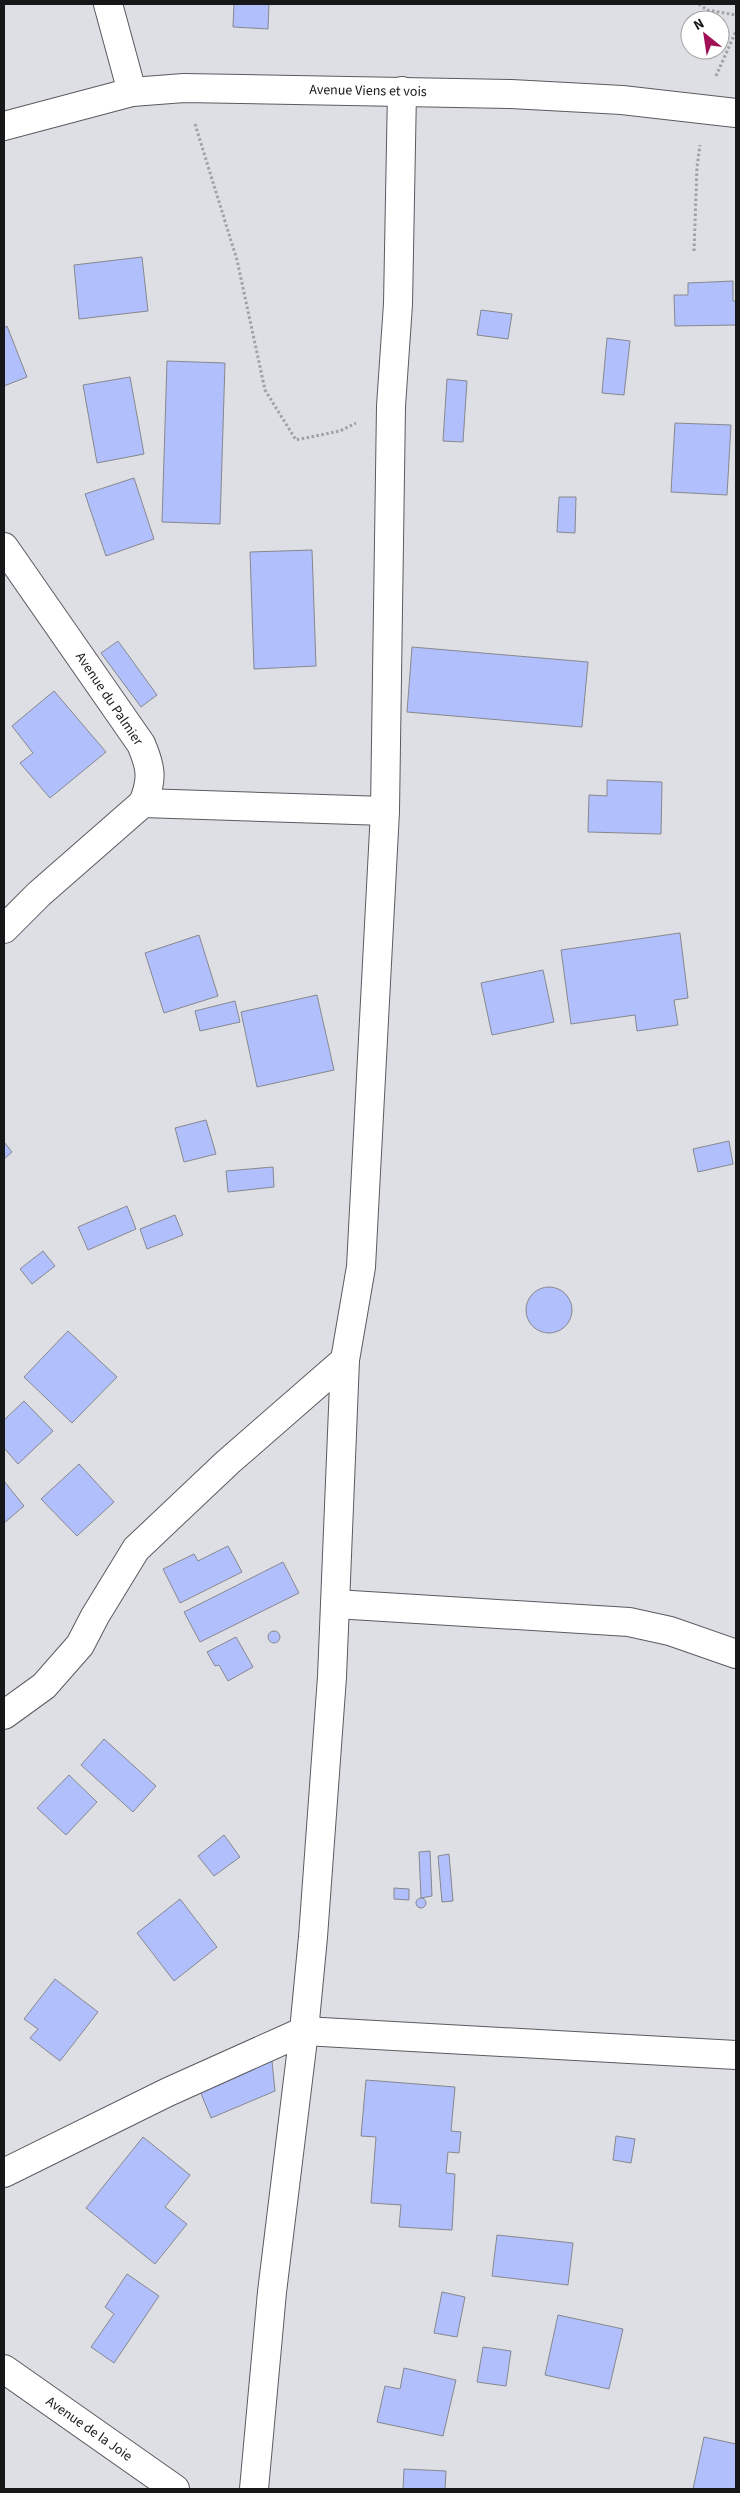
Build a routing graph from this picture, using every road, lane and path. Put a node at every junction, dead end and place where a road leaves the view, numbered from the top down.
1 (108, 4) edge
2 (698, 4) edge
3 (736, 15) edge
4 (736, 31) edge
5 (184, 88) junction
6 (402, 91) junction
7 (132, 92) junction
8 (705, 109) junction
9 (736, 113) edge
10 (4, 126) edge
11 (694, 251) dead end
12 (391, 406) junction
13 (4, 547) edge
14 (144, 803) junction
15 (385, 811) junction
16 (4, 929) edge
17 (345, 1360) junction
18 (335, 1604) junction
19 (736, 1654) edge
20 (4, 1715) edge
21 (304, 2030) junction
22 (736, 2055) edge
23 (4, 2173) edge
24 (4, 2369) edge
25 (176, 2489) edge
26 (254, 2489) edge

1 - 7 street
2 - 3 path
4 - 8 path
5 - 6 street, Avenue Viens et vois
5 - 7 street, Avenue Viens et vois
5 - 12 path
6 - 8 street, Avenue Viens et vois
6 - 12 street
7 - 10 street, Avenue Viens et vois
8 - 9 street, Avenue Viens et vois
8 - 11 path
12 - 15 street
13 - 14 street, Avenue du Palmier
14 - 15 street
14 - 16 street
15 - 17 street
17 - 18 street
17 - 20 street
18 - 19 street
18 - 21 street
21 - 22 street
21 - 23 street
21 - 26 street
24 - 25 street, Avenue de la Joie

